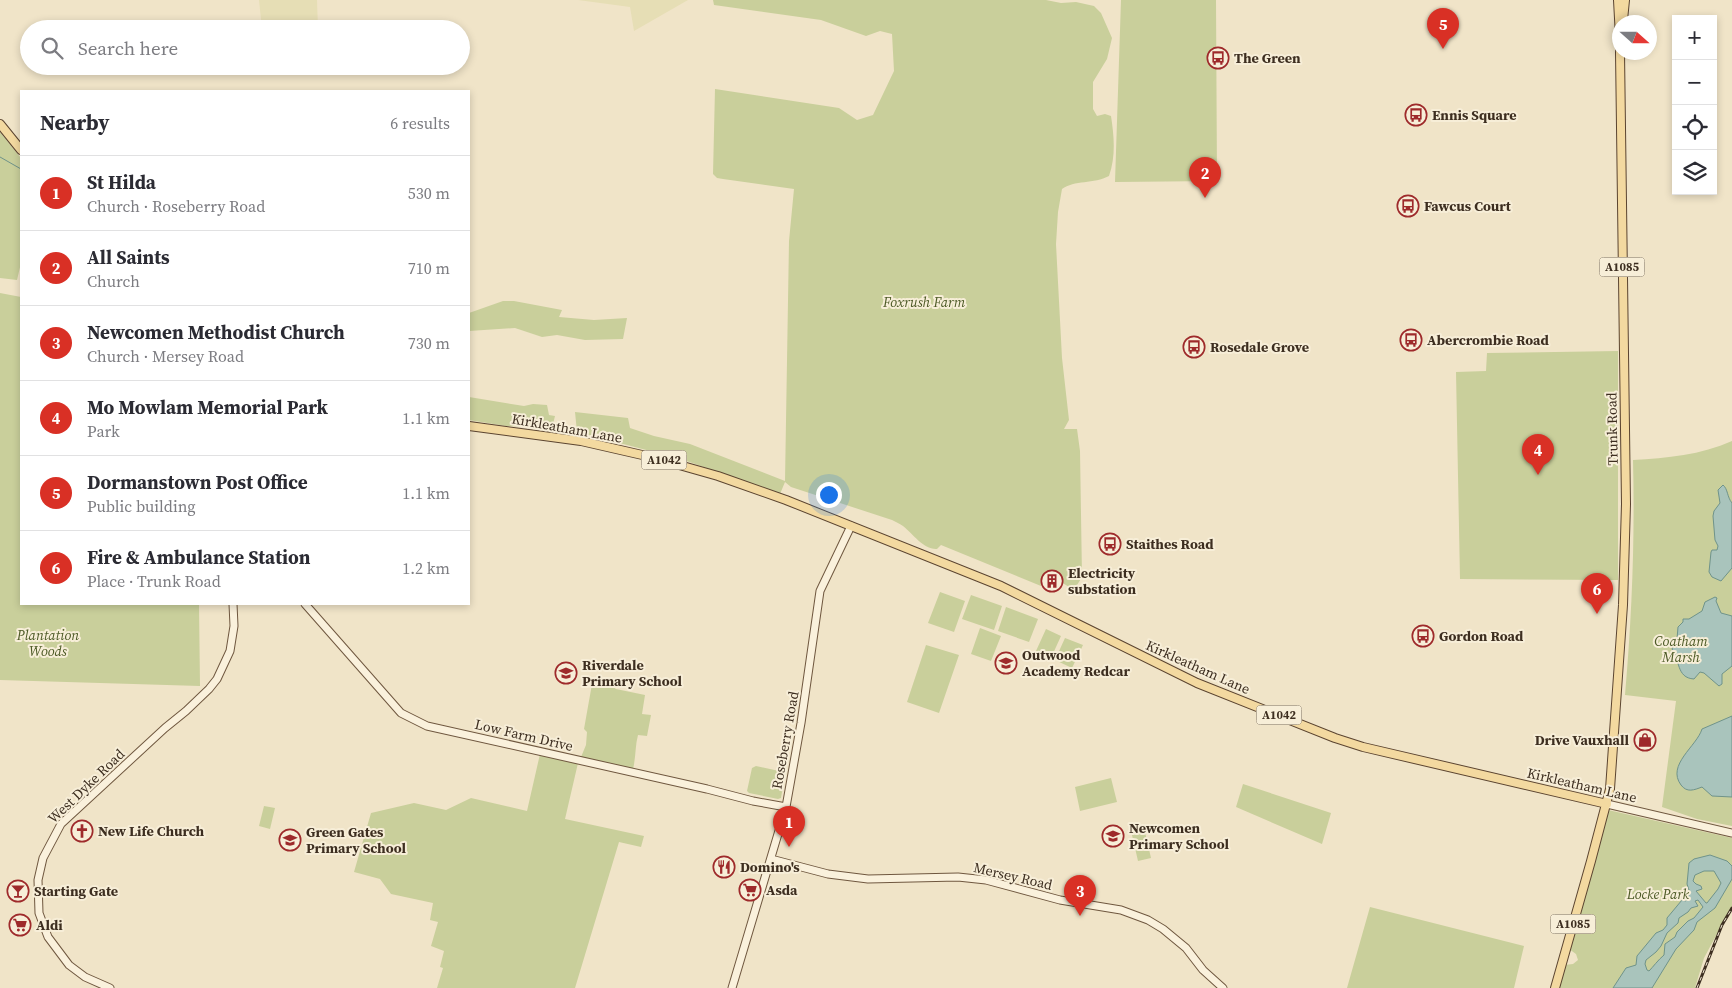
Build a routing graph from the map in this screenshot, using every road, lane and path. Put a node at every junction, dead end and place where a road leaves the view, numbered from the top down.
1 (1618, 0) edge
2 (1624, 0) edge
3 (1619, 15) edge
4 (1623, 15) edge
5 (1620, 60) edge
6 (0, 124) edge
7 (20, 149) edge
8 (470, 426) edge
9 (851, 526) junction
10 (233, 605) edge
11 (306, 605) edge
12 (1607, 804) junction
13 (786, 807) junction
14 (1732, 833) edge
15 (771, 860) junction
16 (110, 988) edge
17 (732, 988) edge
18 (1223, 988) edge
19 (1555, 988) edge

1 - 3 main road
2 - 4 main road
5 - 12 main road, Trunk Road / A1085
6 - 7 main road
8 - 9 main road, Kirkleatham Lane / A1042
9 - 12 main road, Kirkleatham Lane / A1042
9 - 13 street, Roseberry Road
10 - 16 street, West Dyke Road
11 - 13 street, Low Farm Drive
12 - 14 street, Kirkleatham Lane
12 - 19 main road, A1085
13 - 15 street, Roseberry Road
15 - 17 street, Roseberry Road
15 - 18 street, Mersey Road

